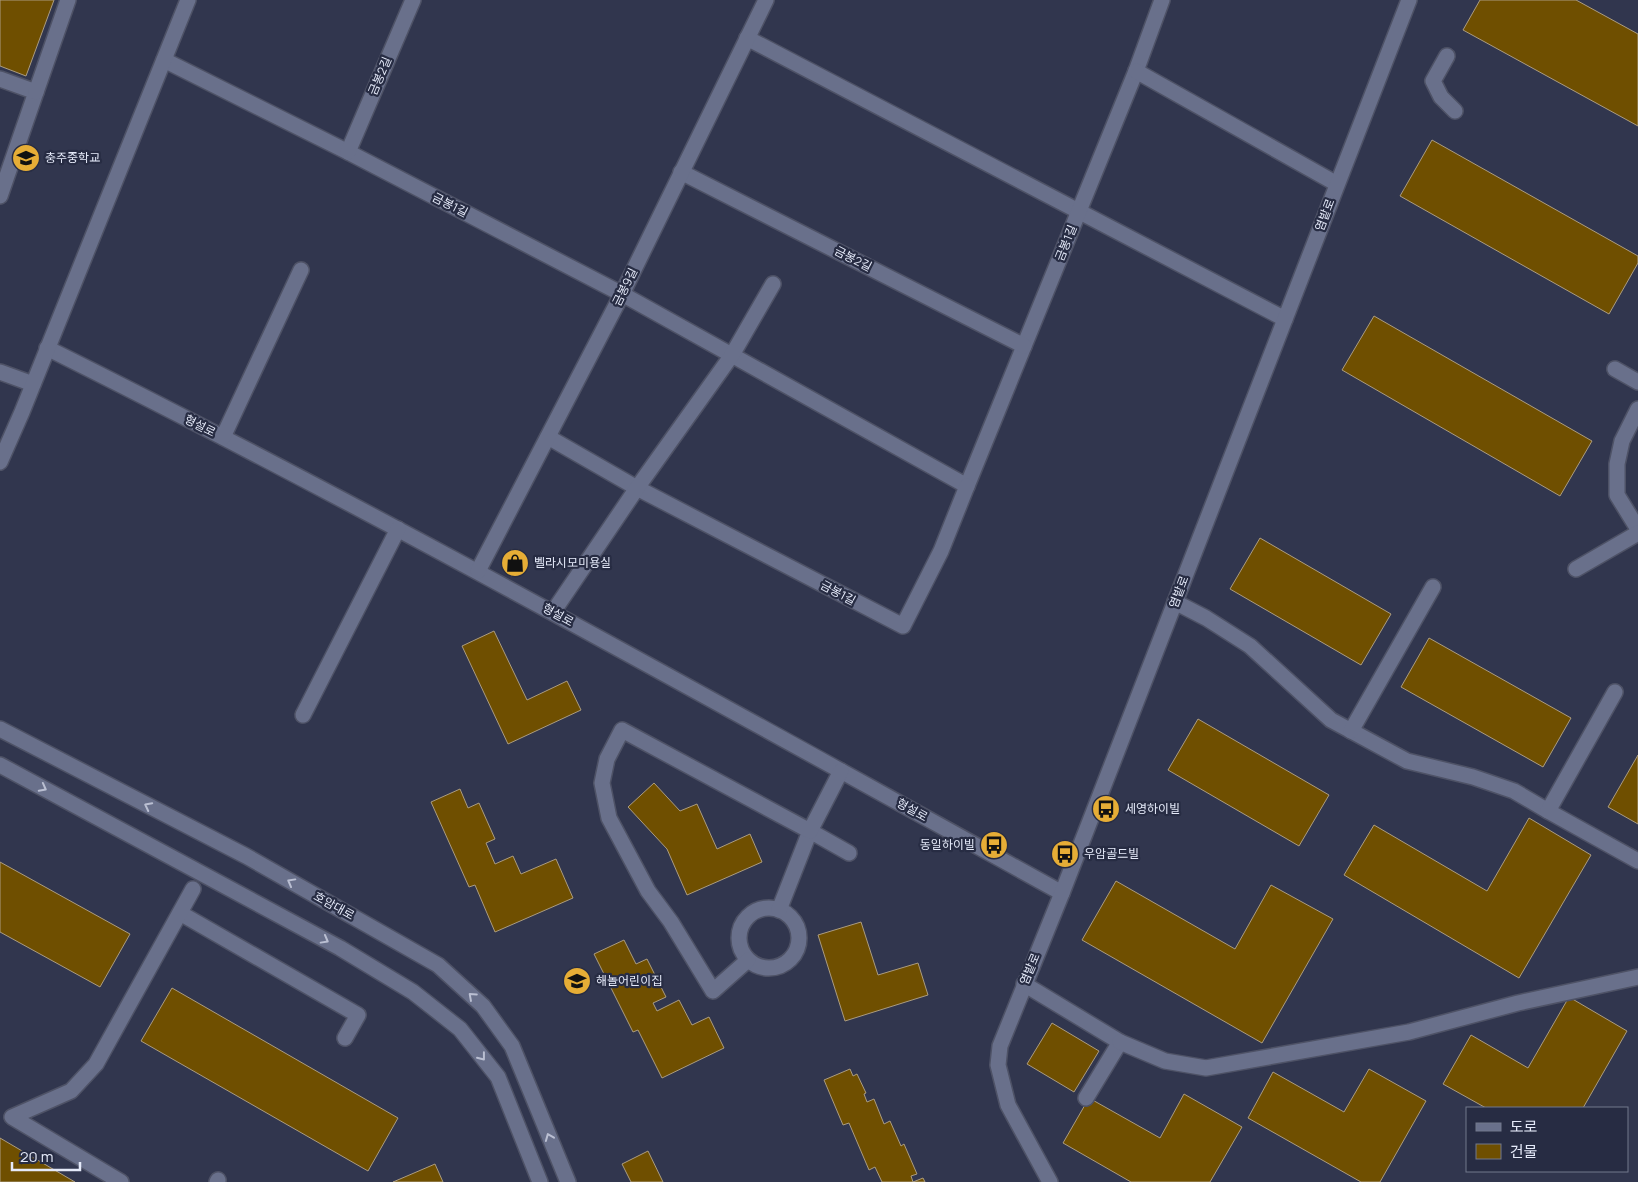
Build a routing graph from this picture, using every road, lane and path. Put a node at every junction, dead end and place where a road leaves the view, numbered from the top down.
1 (68, 0) edge
2 (188, 0) edge
3 (413, 0) edge
4 (766, 0) edge
5 (1162, 0) edge
6 (1409, 0) edge
7 (747, 38) junction
8 (1447, 56) dead end
9 (164, 60) junction
10 (1136, 71) junction
11 (0, 79) edge
12 (36, 92) junction
13 (1455, 111) dead end
14 (348, 152) junction
15 (681, 172) junction
16 (1337, 184) junction
17 (0, 196) edge
18 (1079, 211) junction
19 (301, 270) dead end
20 (773, 284) dead end
21 (622, 294) junction
22 (1285, 319) junction
23 (1024, 346) junction
24 (47, 348) junction
25 (732, 356) junction
26 (1615, 369) dead end
27 (0, 372) edge
28 (1638, 382) edge
29 (33, 384) junction
30 (1638, 409) edge
31 (223, 437) junction
32 (548, 437) junction
33 (0, 462) edge
34 (967, 486) junction
35 (637, 488) junction
36 (398, 529) junction
37 (1638, 529) edge
38 (1638, 533) edge
39 (1576, 569) dead end
40 (478, 571) junction
41 (1432, 588) dead end
42 (1175, 602) junction
43 (553, 612) junction
44 (1615, 692) dead end
45 (303, 716) dead end
46 (0, 729) edge
47 (1351, 731) junction
48 (0, 765) edge
49 (841, 771) junction
50 (1548, 811) junction
51 (810, 831) junction
52 (849, 853) dead end
53 (1638, 861) edge
54 (184, 864) junction
55 (217, 881) junction
56 (193, 888) junction
57 (1062, 893) junction
58 (779, 910) junction
59 (180, 913) junction
60 (748, 960) junction
61 (1638, 977) edge
62 (1024, 984) junction
63 (345, 1038) dead end
64 (1120, 1042) junction
65 (1086, 1098) dead end
66 (6, 1120) edge
67 (121, 1182) edge
68 (540, 1182) edge
69 (568, 1182) edge
70 (1050, 1182) edge

1 - 12 street
2 - 9 street
3 - 14 street, 금봉2길
4 - 7 street, 금봉9길
5 - 10 street, 금봉1길
6 - 16 street, 염밭로
7 - 15 street, 금봉9길
7 - 18 street
8 - 13 street
9 - 14 street, 금봉1길
9 - 24 street
10 - 16 street
10 - 18 street, 금봉1길
11 - 12 street
12 - 17 street
14 - 21 street, 금봉1길
15 - 21 street, 금봉9길
15 - 23 street, 금봉2길
16 - 22 street, 염밭로
18 - 22 street
18 - 23 street, 금봉1길
19 - 31 street
20 - 25 street
21 - 25 street, 금봉1길
21 - 32 street, 금봉9길
22 - 42 street, 염밭로
23 - 34 street, 금봉1길
24 - 29 street
24 - 31 street, 형설로
25 - 34 street, 금봉1길
25 - 35 street
26 - 28 street
27 - 29 street
29 - 33 street
30 - 37 street
31 - 36 street, 형설로
32 - 35 street, 금봉1길
32 - 40 street, 금봉9길
34 - 35 street, 금봉1길
35 - 43 street
36 - 40 street, 형설로
36 - 45 street
38 - 39 street
40 - 43 street, 형설로
41 - 47 street
42 - 47 street
42 - 57 street, 염밭로
43 - 49 street, 형설로
44 - 50 street
69 -> 46 street, 호암대로
47 - 50 street
48 -> 54 street
49 - 51 street
49 - 57 street, 형설로
50 - 53 street
51 - 52 street
51 - 58 street
51 - 60 street
54 - 55 street
54 - 56 street
55 - 56 street
55 -> 68 street
56 - 59 street
57 - 62 street, 염밭로
58 - 60 street
58 - 60 street
59 - 63 street
59 - 66 street
61 - 64 street
62 - 64 street
62 - 70 street, 염밭로
64 - 65 street
66 - 67 street

